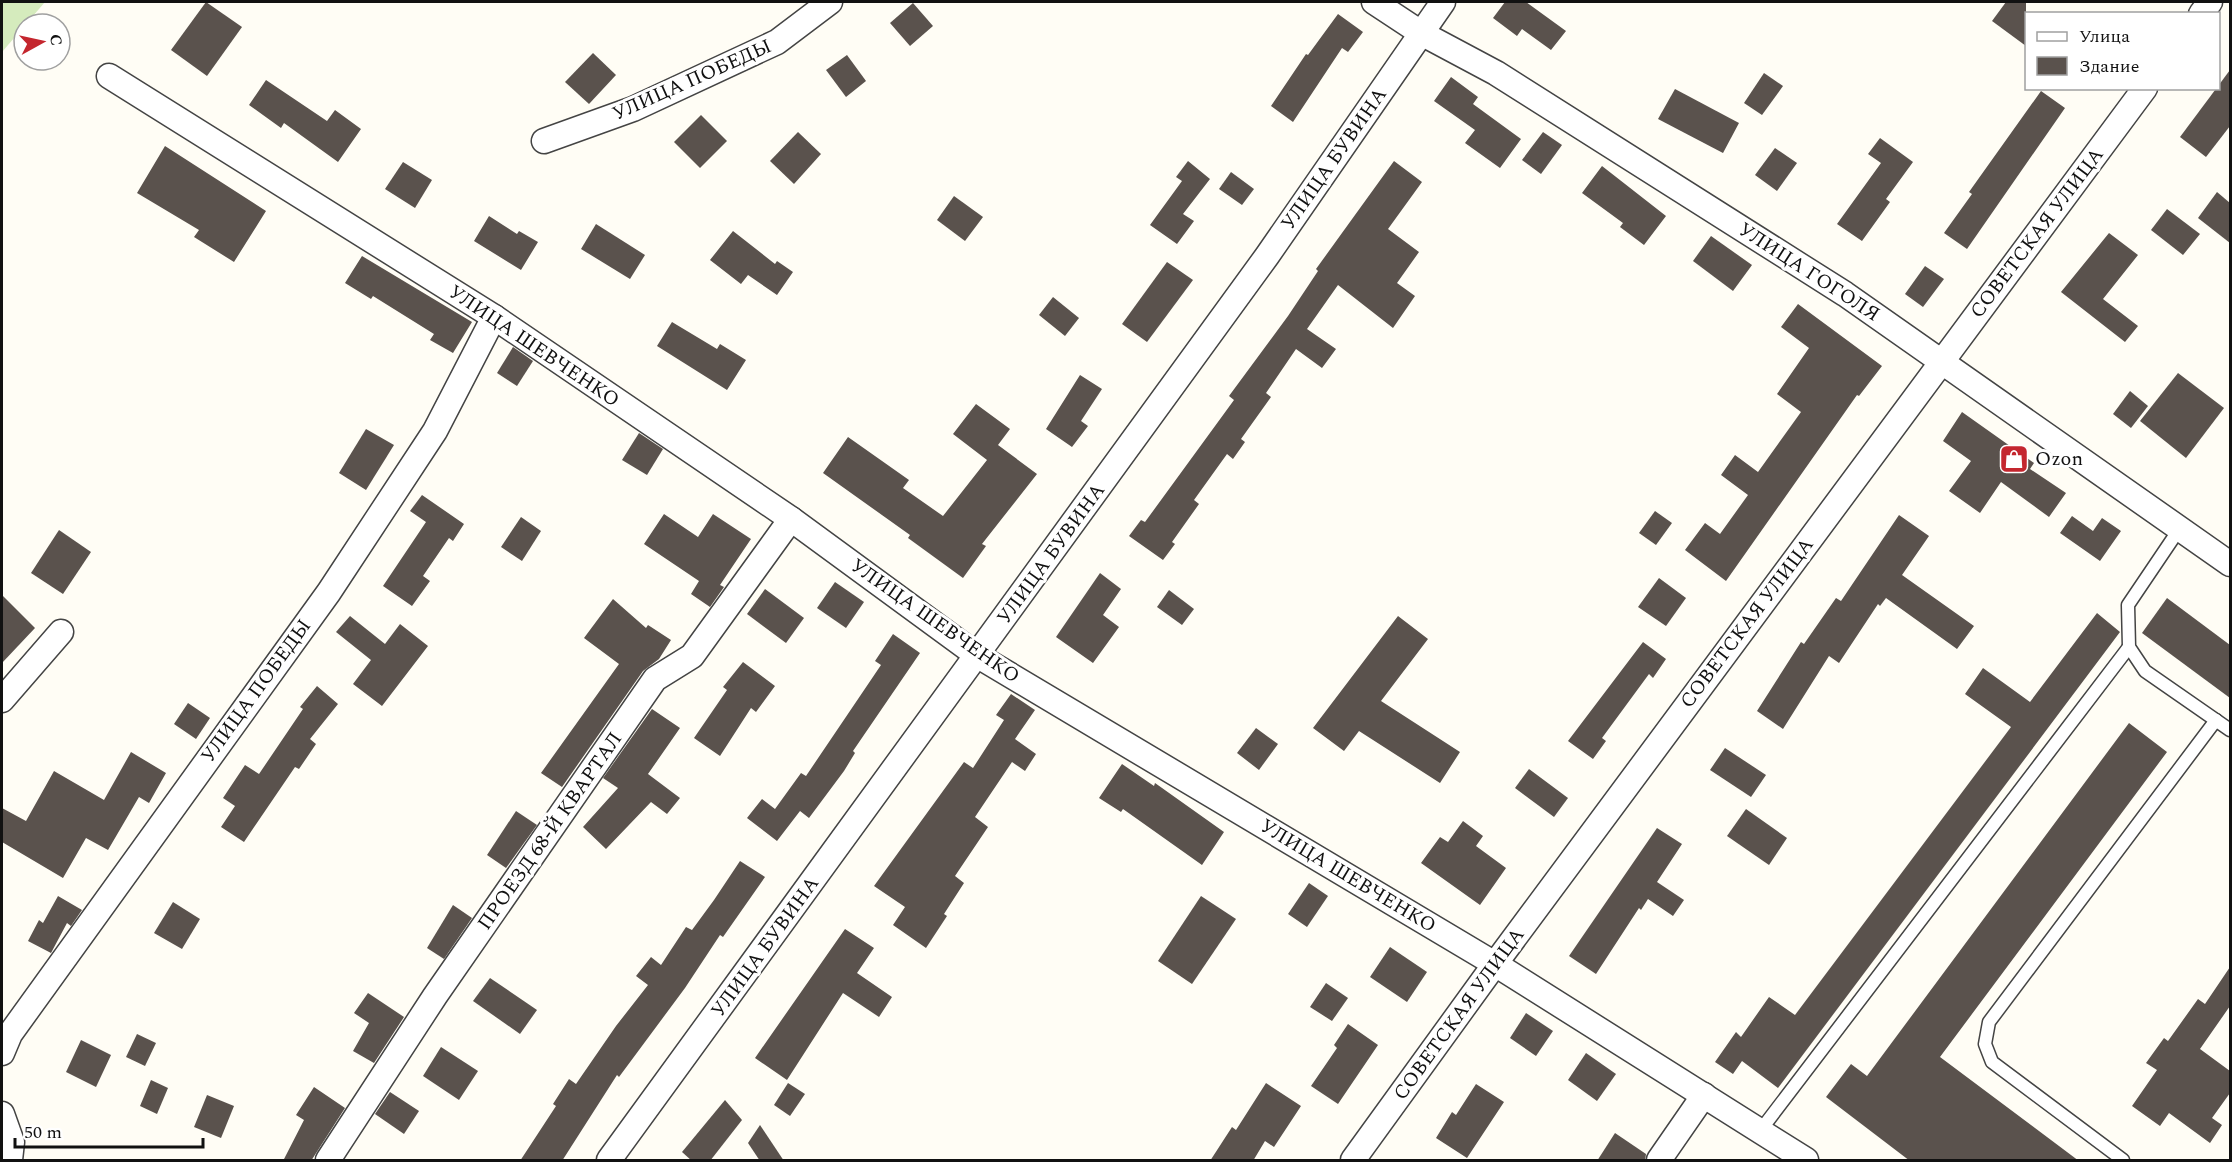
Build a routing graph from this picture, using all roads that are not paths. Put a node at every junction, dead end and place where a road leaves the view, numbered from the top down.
1 (830, 2) edge
2 (1374, 2) edge
3 (1443, 2) edge
4 (1421, 33) junction
5 (110, 76) dead end
6 (2144, 90) edge
7 (544, 141) dead end
8 (494, 317) junction
9 (1942, 361) junction
10 (791, 519) junction
11 (2180, 528) junction
12 (2230, 564) edge
13 (61, 632) dead end
14 (2129, 647) junction
15 (978, 656) junction
16 (2, 700) edge
17 (2216, 720) junction
18 (2230, 730) edge
19 (1495, 964) junction
20 (2, 1053) edge
21 (1704, 1095) junction
22 (2, 1114) edge
23 (1760, 1131) junction
24 (10, 1161) edge
25 (328, 1161) edge
26 (609, 1161) edge
27 (1353, 1161) edge
28 (1659, 1161) edge
29 (1806, 1161) edge
30 (2123, 1161) edge

1 - 7 street, УЛИЦА ПОБЕДЫ
2 - 4 street, УЛИЦА ГОГОЛЯ
3 - 4 street, УЛИЦА БУВИНА
4 - 9 street, УЛИЦА ГОГОЛЯ
4 - 15 street, УЛИЦА БУВИНА
5 - 8 street, УЛИЦА ШЕВЧЕНКО
6 - 9 street, СОВЕТСКАЯ УЛИЦА
8 - 10 street, УЛИЦА ШЕВЧЕНКО
8 - 20 street, УЛИЦА ПОБЕДЫ
9 - 11 street, УЛИЦА ГОГОЛЯ
9 - 19 street, СОВЕТСКАЯ УЛИЦА
10 - 15 street, УЛИЦА ШЕВЧЕНКО
10 - 25 street, ПРОЕЗД 68-Й КВАРТАЛ
11 - 12 street, УЛИЦА ГОГОЛЯ
11 - 14 lane
13 - 16 street
14 - 17 lane
14 - 23 lane
15 - 19 street, УЛИЦА ШЕВЧЕНКО
15 - 26 street, УЛИЦА БУВИНА
17 - 18 lane
17 - 30 lane
19 - 21 street, УЛИЦА ШЕВЧЕНКО
19 - 27 street, СОВЕТСКАЯ УЛИЦА
21 - 23 street, УЛИЦА ШЕВЧЕНКО
21 - 28 street
22 - 24 street
23 - 29 street, УЛИЦА ШЕВЧЕНКО

